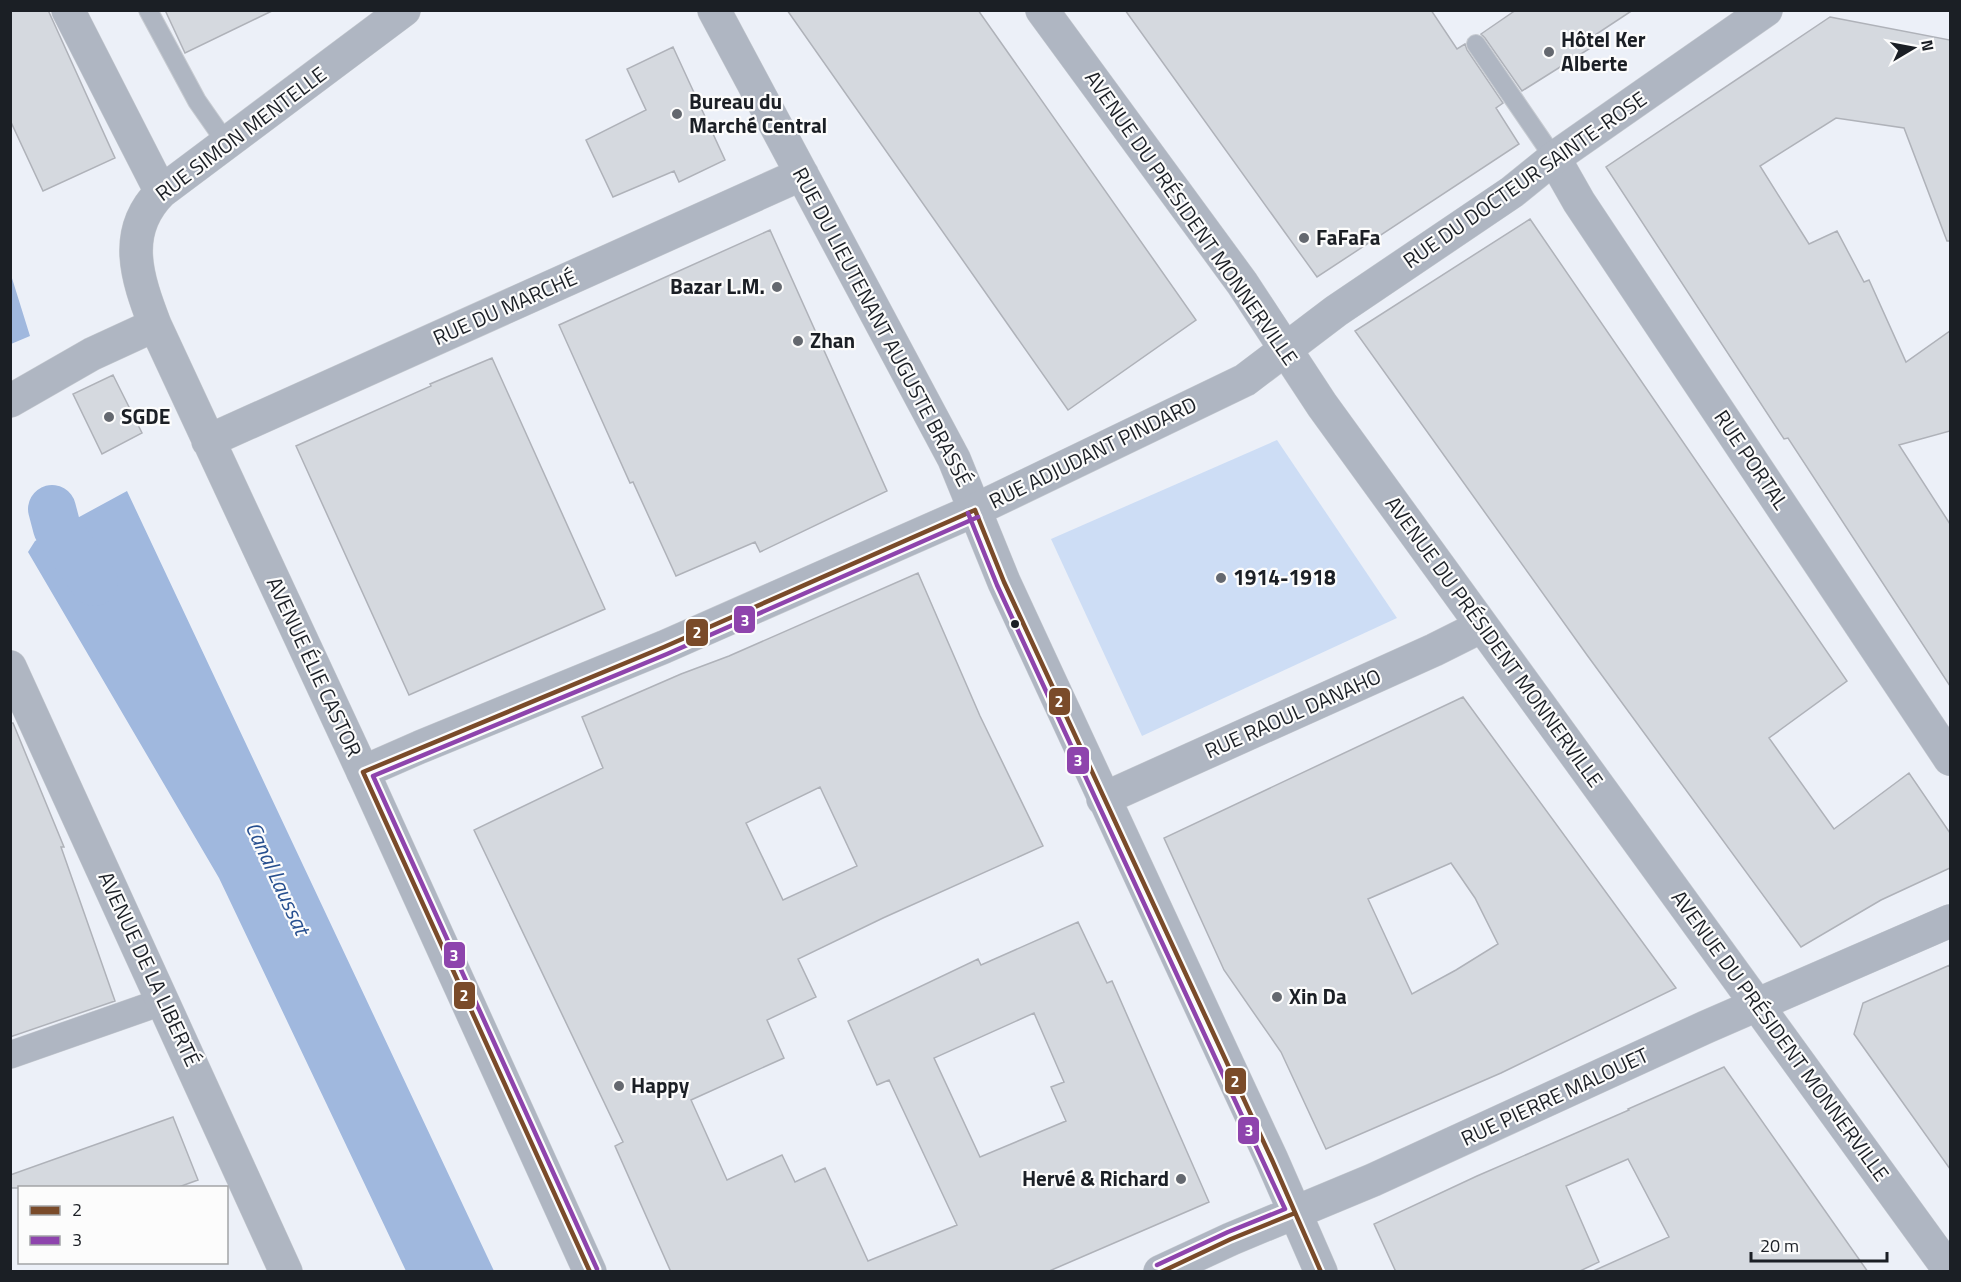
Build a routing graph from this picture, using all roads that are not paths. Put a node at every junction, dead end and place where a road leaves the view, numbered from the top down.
1 (68, 10) edge
2 (148, 10) edge
3 (404, 10) edge
4 (714, 10) edge
5 (1042, 10) edge
6 (1766, 10) edge
7 (1476, 44) dead end
8 (227, 144) junction
9 (1554, 158) junction
10 (802, 174) junction
11 (161, 192) junction
12 (155, 325) junction
13 (1286, 350) junction
14 (10, 401) edge
15 (208, 441) junction
16 (975, 510) junction
17 (1482, 626) junction
18 (10, 667) edge
19 (1950, 759) edge
20 (363, 772) junction
21 (1103, 799) junction
22 (1950, 921) edge
23 (164, 1001) junction
24 (1756, 1005) junction
25 (10, 1055) edge
26 (1295, 1213) junction
27 (1950, 1271) edge
28 (286, 1272) edge
29 (590, 1272) edge
30 (1160, 1272) edge
31 (1321, 1272) edge

1 - 11 street
2 - 8 lane
3 - 8 street, RUE SIMON MENTELLE
4 - 10 street, RUE DU LIEUTENANT AUGUSTE BRASSÉ
5 - 13 street, AVENUE DU PRÉSIDENT MONNERVILLE
6 - 9 street, RUE DU DOCTEUR SAINTE-ROSE
7 - 9 lane
8 - 11 street, RUE SIMON MENTELLE
9 - 13 street, RUE DU DOCTEUR SAINTE-ROSE
9 - 19 street, RUE PORTAL
10 - 15 street, RUE DU MARCHÉ
10 - 16 street, RUE DU LIEUTENANT AUGUSTE BRASSÉ
11 - 12 street, RUE SIMON MENTELLE
12 - 14 street
12 - 15 street, AVENUE ÉLIE CASTOR
13 - 16 street, RUE ADJUDANT PINDARD
13 - 17 street, AVENUE DU PRÉSIDENT MONNERVILLE
15 - 20 street, AVENUE ÉLIE CASTOR
16 - 20 street, RUE ADJUDANT PINDARD
16 - 21 street, RUE DU LIEUTENANT AUGUSTE BRASSÉ
17 - 21 street, RUE RAOUL DANAHO
17 - 24 street, AVENUE DU PRÉSIDENT MONNERVILLE
18 - 23 street, AVENUE DE LA LIBERTÉ
20 - 29 street, AVENUE ÉLIE CASTOR
21 - 26 street, RUE DU LIEUTENANT AUGUSTE BRASSÉ
22 - 24 street, RUE PIERRE MALOUET
23 - 25 street
23 - 28 street, AVENUE DE LA LIBERTÉ
24 - 26 street, RUE PIERRE MALOUET
24 - 27 street, AVENUE DU PRÉSIDENT MONNERVILLE
26 - 30 street, RUE PIERRE MALOUET
26 - 31 street, RUE DU LIEUTENANT AUGUSTE BRASSÉ

